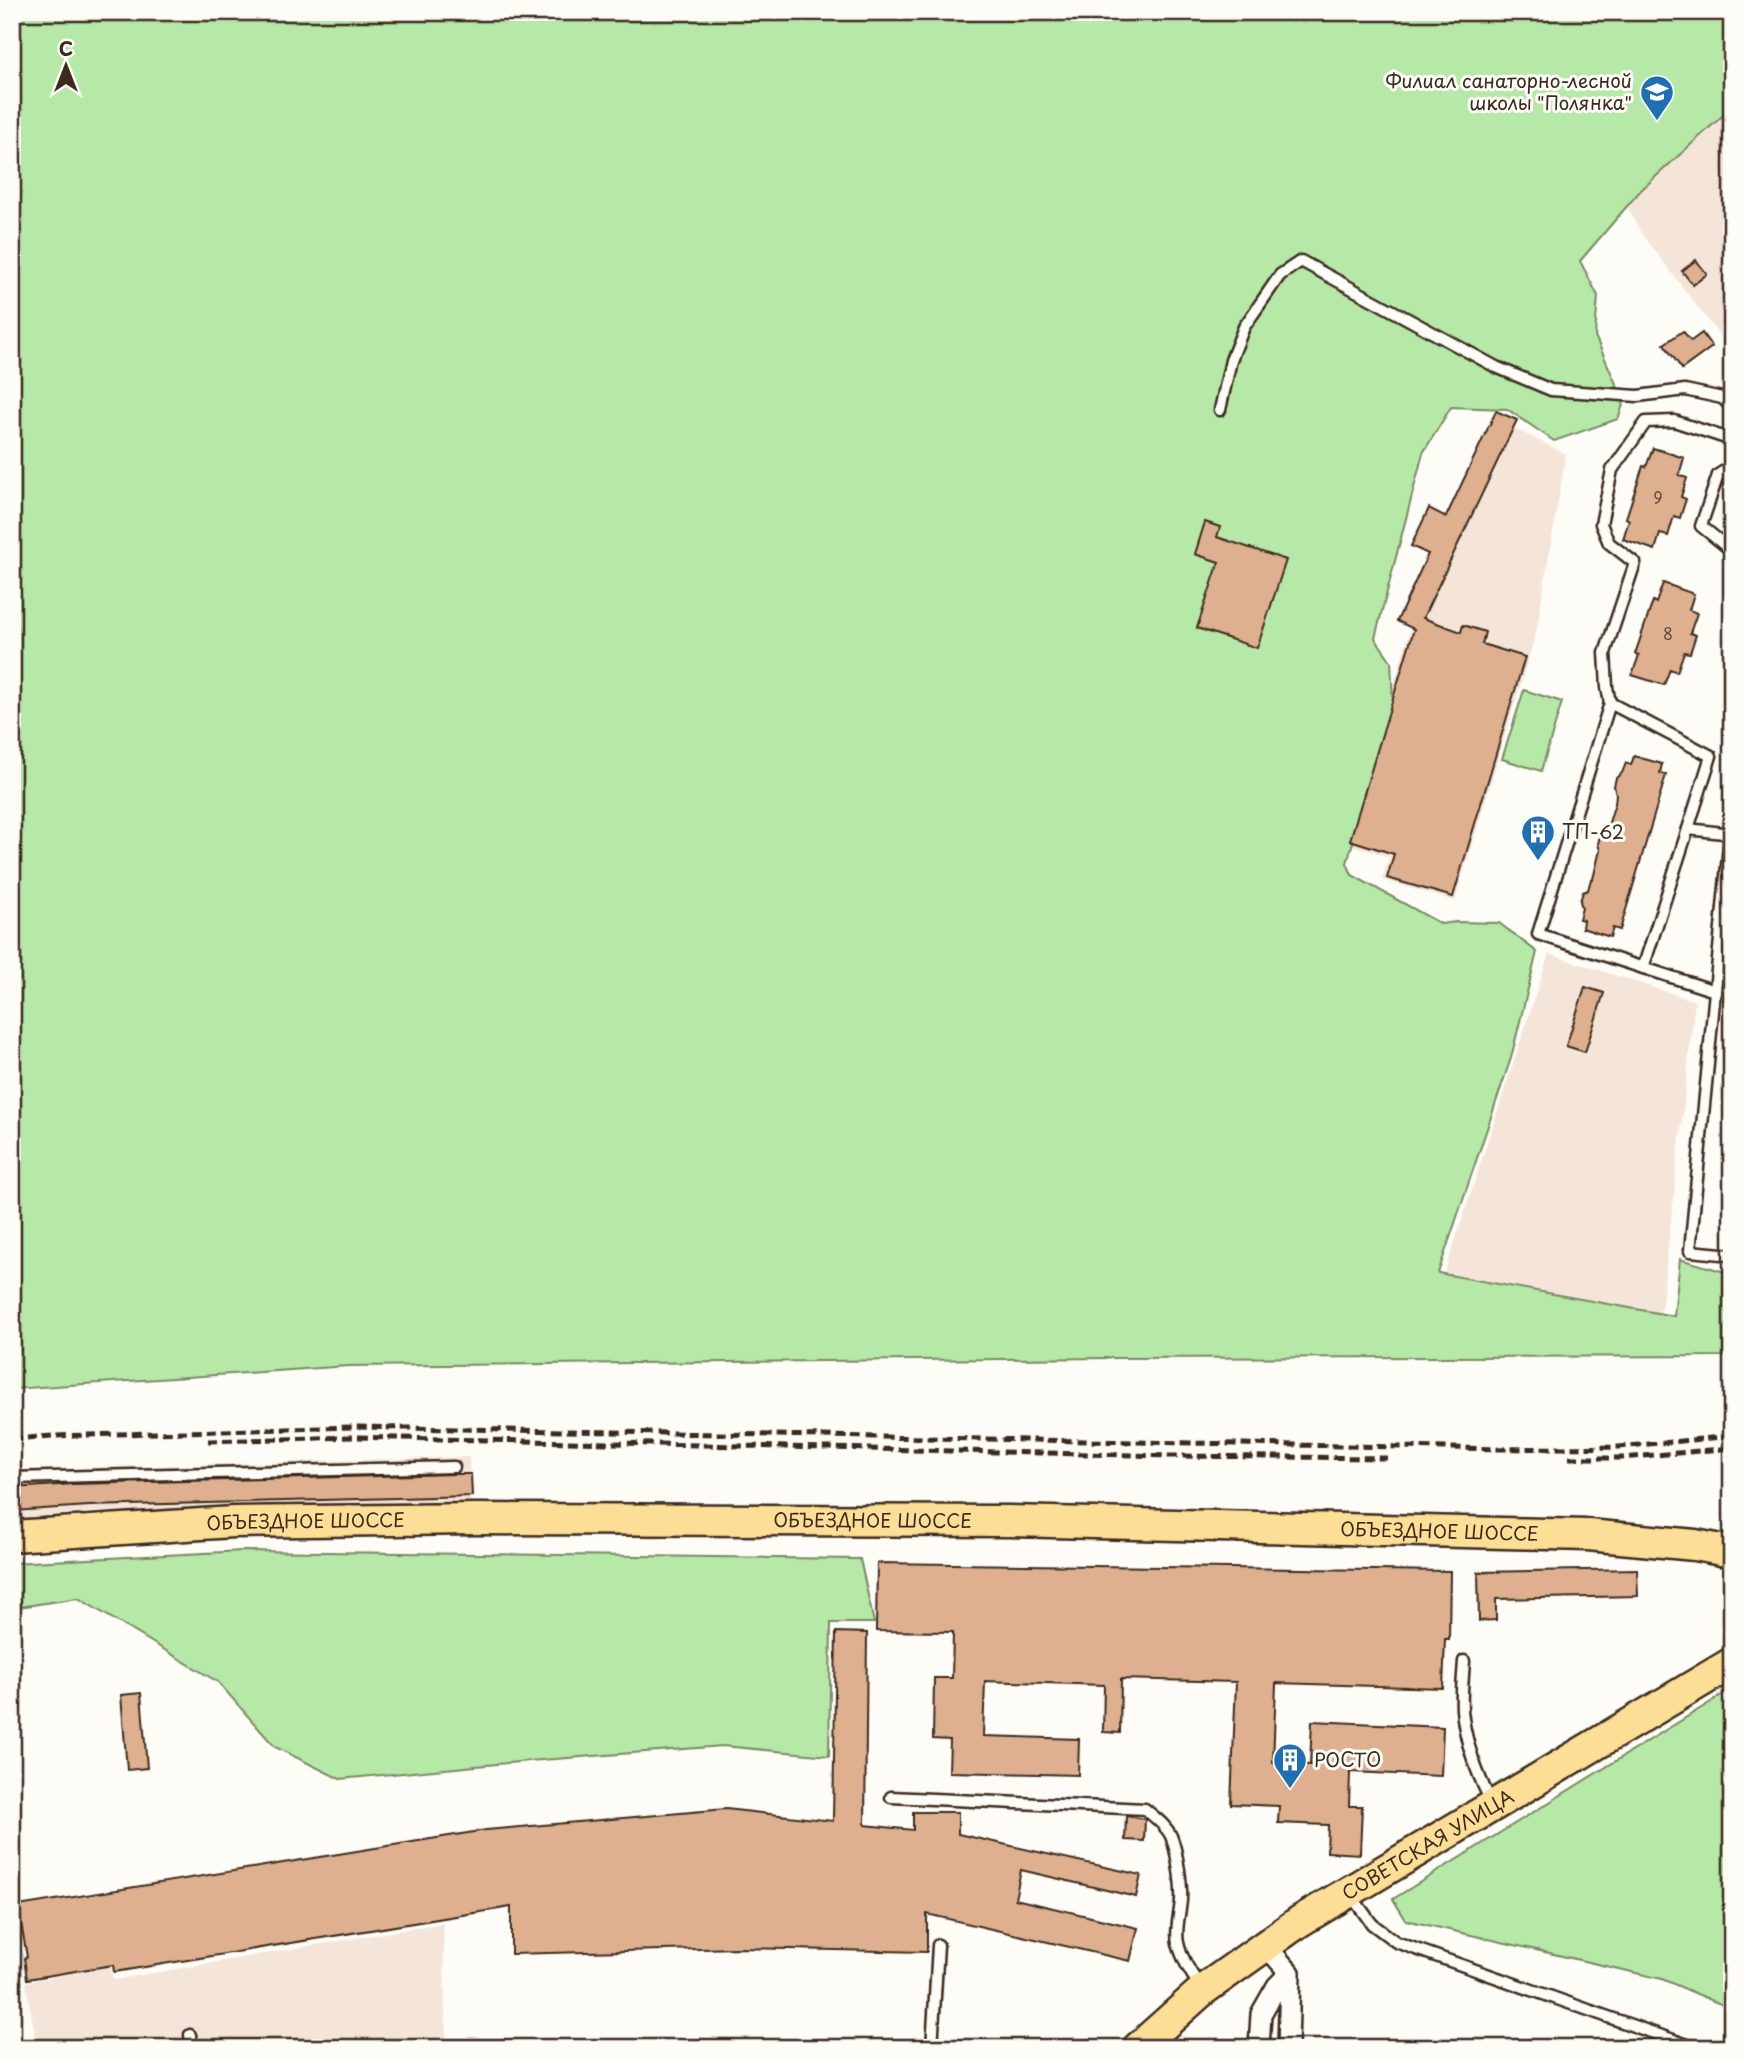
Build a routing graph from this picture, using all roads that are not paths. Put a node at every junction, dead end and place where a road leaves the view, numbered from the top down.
1 (1732, 407) edge
2 (1220, 410) dead end
3 (1732, 440) edge
4 (1732, 466) edge
5 (1732, 551) edge
6 (1610, 703) junction
7 (1688, 829) junction
8 (1731, 834) edge
9 (1643, 968) junction
10 (1715, 991) junction
11 (1732, 1255) edge
12 (454, 1467) dead end
13 (12, 1478) edge
14 (12, 1536) edge
15 (1732, 1552) edge
16 (1464, 1661) dead end
17 (1732, 1663) edge
18 (891, 1797) dead end
19 (1493, 1804) junction
20 (1348, 1891) junction
21 (938, 1945) dead end
22 (1265, 1945) junction
23 (1290, 1973) junction
24 (1203, 1990) junction
25 (190, 2035) dead end
26 (928, 2044) edge
27 (192, 2048) edge
28 (1138, 2048) edge
29 (1259, 2048) edge
30 (1288, 2048) edge
31 (1696, 2048) edge

1 - 2 lane
3 - 6 lane
4 - 5 lane
6 - 7 lane
6 - 9 lane
7 - 8 lane
7 - 9 lane
8 - 10 lane
9 - 10 lane
10 - 11 lane
12 - 13 lane
14 - 15 main road, ОБЪЕЗДНОЕ ШОССЕ
16 - 19 lane
17 - 19 main road, СОВЕТСКАЯ УЛИЦА
18 - 24 lane
19 - 20 main road, СОВЕТСКАЯ УЛИЦА
20 - 22 main road, СОВЕТСКАЯ УЛИЦА
20 - 31 lane
21 - 26 lane
22 - 23 street
22 - 24 main road, СОВЕТСКАЯ УЛИЦА
23 - 29 street
23 - 30 street
24 - 28 main road, СОВЕТСКАЯ УЛИЦА
25 - 27 lane

